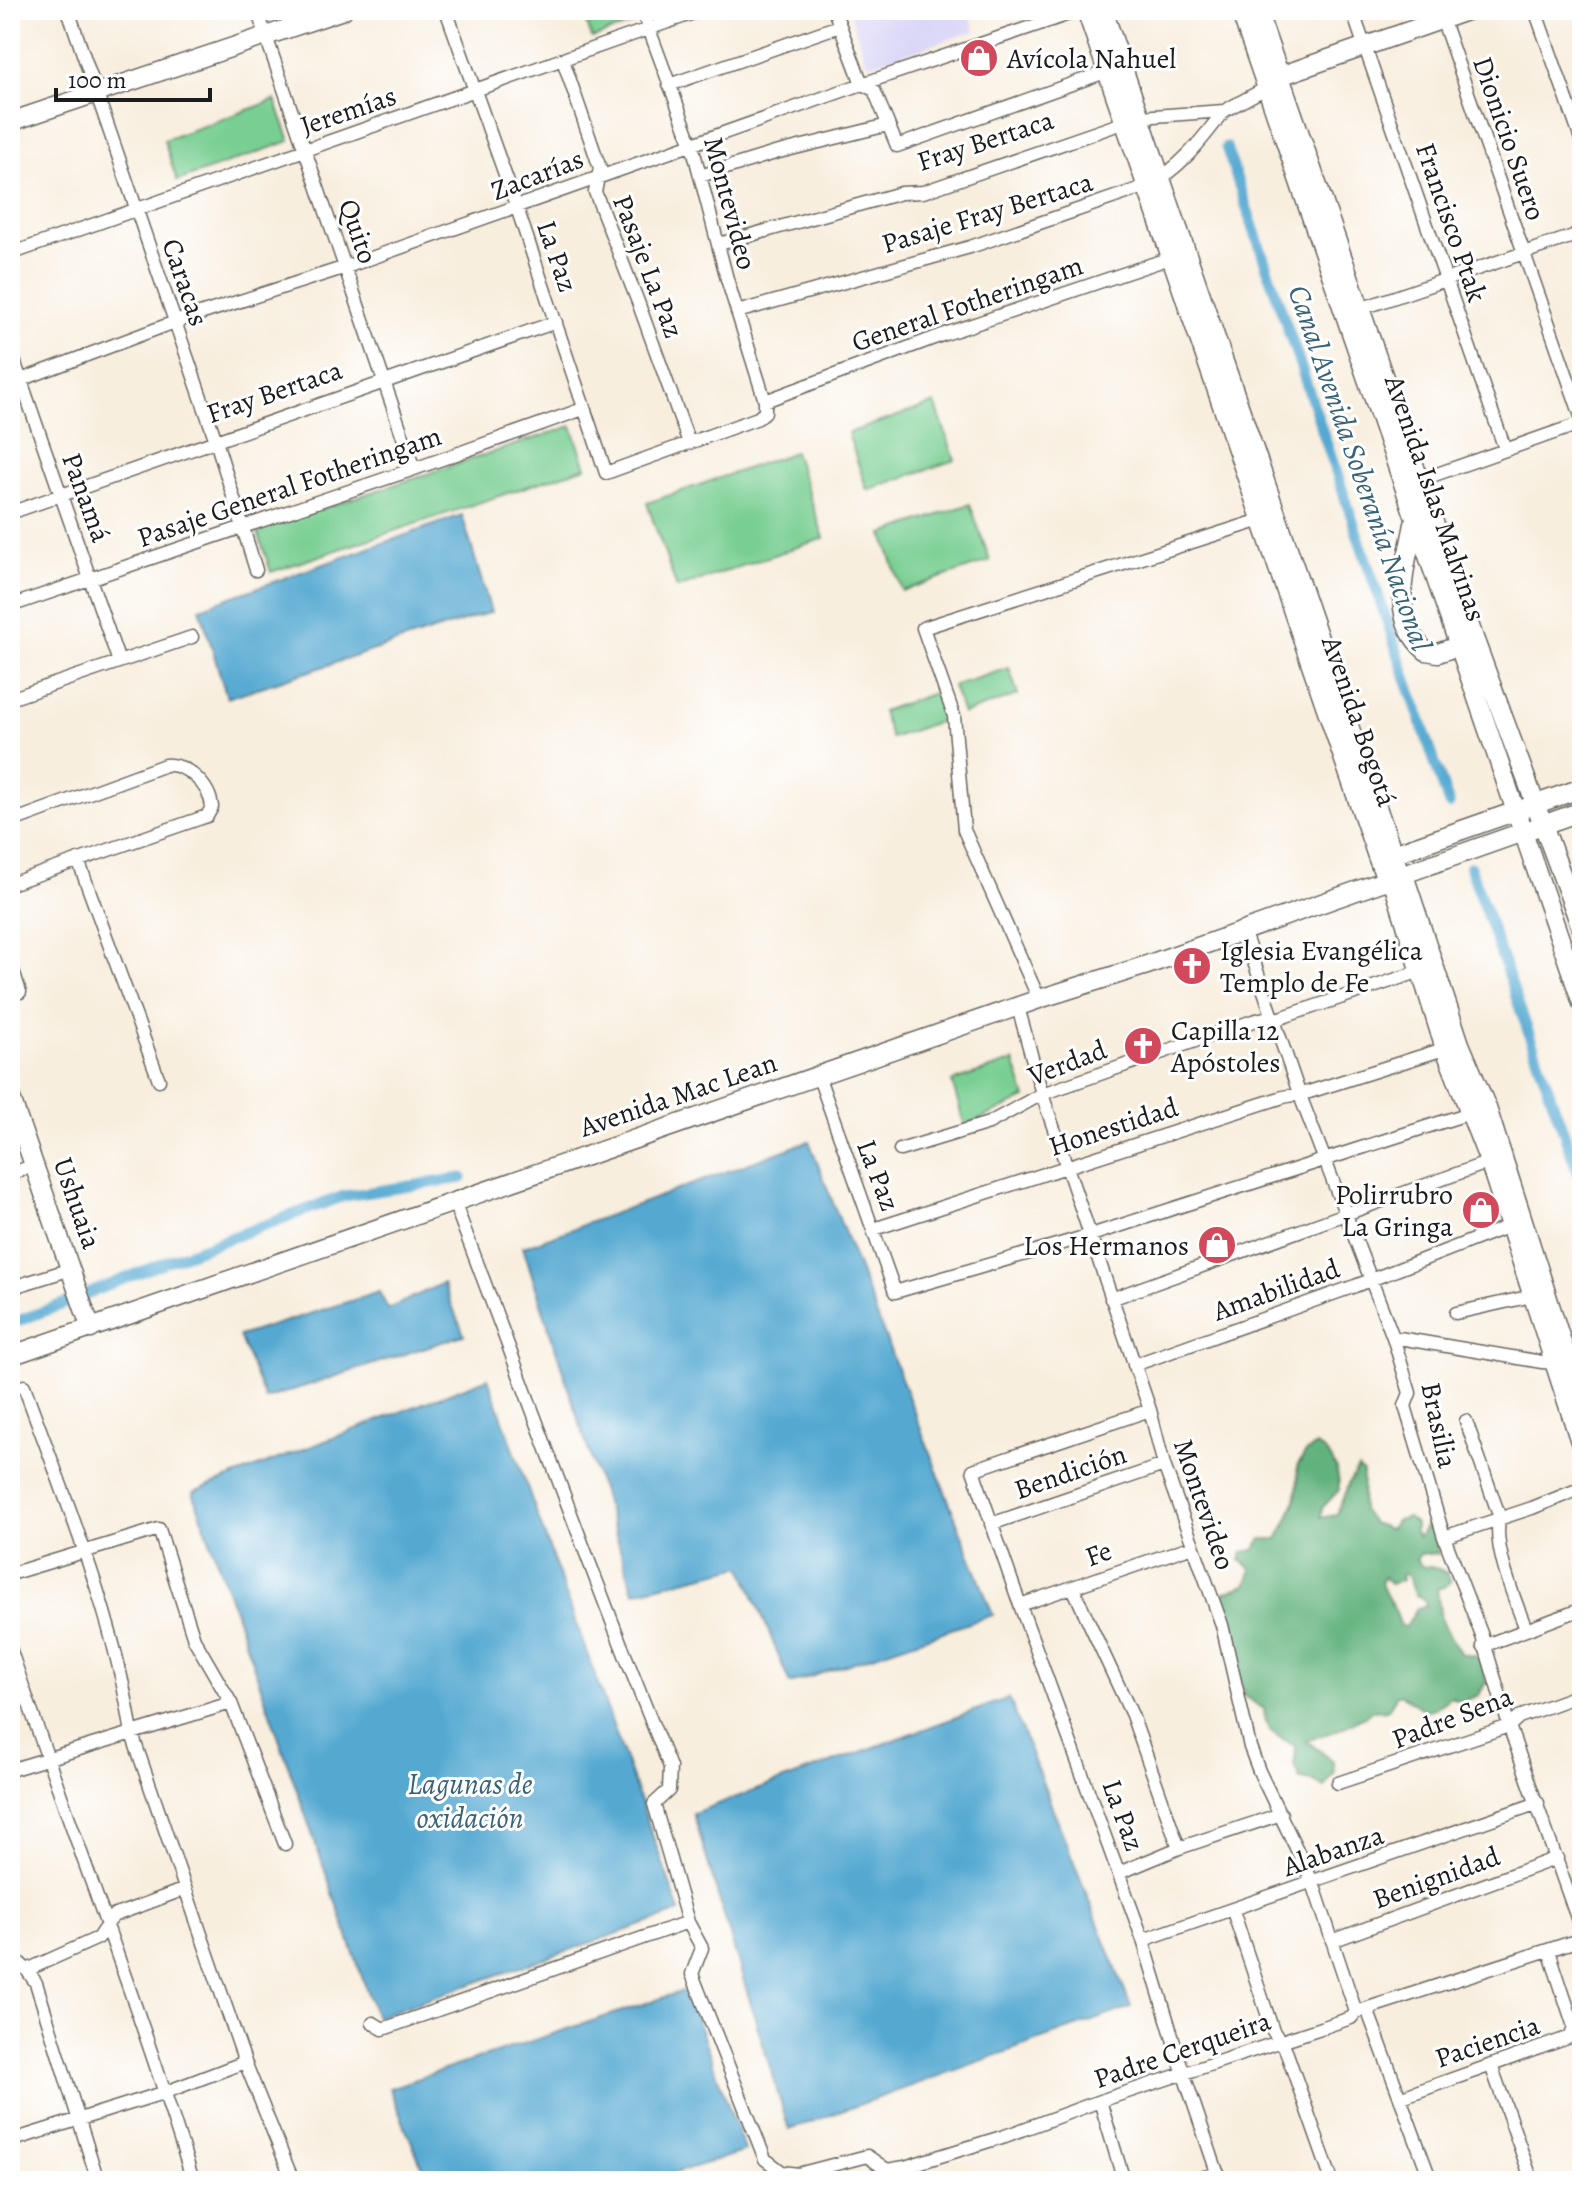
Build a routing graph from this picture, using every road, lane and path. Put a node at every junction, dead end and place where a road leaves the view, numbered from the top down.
1 (68, 10) edge
2 (257, 10) edge
3 (343, 10) edge
4 (446, 10) edge
5 (642, 10) edge
6 (702, 10) edge
7 (834, 10) edge
8 (1084, 10) edge
9 (1103, 10) edge
10 (1240, 10) edge
11 (1251, 10) edge
12 (1257, 10) edge
13 (1352, 10) edge
14 (1469, 10) edge
15 (1535, 10) edge
16 (1441, 15) edge
17 (839, 26) junction
18 (649, 28) junction
19 (267, 36) junction
20 (1365, 47) junction
21 (563, 60) junction
22 (1115, 69) junction
23 (1273, 82) junction
24 (862, 84) junction
25 (669, 85) junction
26 (96, 92) junction
27 (474, 92) junction
28 (1224, 111) junction
29 (1132, 120) junction
30 (10, 122) edge
31 (888, 125) junction
32 (1582, 142) edge
33 (692, 145) junction
34 (305, 151) junction
35 (700, 176) junction
36 (598, 177) junction
37 (1154, 182) junction
38 (136, 208) junction
39 (517, 208) junction
40 (1582, 233) edge
41 (719, 244) junction
42 (1524, 253) junction
43 (10, 254) edge
44 (1179, 255) junction
45 (346, 267) junction
46 (1447, 280) junction
47 (1360, 309) junction
48 (737, 312) junction
49 (175, 322) junction
50 (556, 322) junction
51 (10, 349) edge
52 (16, 382) edge
53 (384, 383) junction
54 (765, 406) junction
55 (583, 409) junction
56 (1582, 421) edge
57 (1239, 430) junction
58 (216, 441) junction
59 (689, 443) junction
60 (1505, 449) junction
61 (414, 469) junction
62 (606, 473) joint
63 (1420, 480) junction
64 (60, 496) junction
65 (10, 513) edge
66 (1261, 520) junction
67 (1414, 521) junction
68 (242, 527) junction
69 (256, 570) dead end
70 (91, 579) junction
71 (10, 606) edge
72 (192, 637) dead end
73 (1466, 643) junction
74 (1312, 645) junction
75 (119, 662) junction
76 (10, 699) edge
77 (1582, 788) edge
78 (1536, 804) junction
79 (1582, 811) edge
80 (1515, 813) junction
81 (10, 822) edge
82 (1544, 824) junction
83 (1522, 832) junction
84 (1386, 857) junction
85 (78, 860) junction
86 (1393, 877) junction
87 (10, 884) edge
88 (1365, 887) junction
89 (1243, 930) junction
90 (1582, 930) edge
91 (10, 961) edge
92 (1428, 968) junction
93 (20, 992) dead end
94 (1039, 999) junction
95 (1582, 1003) edge
96 (1018, 1007) junction
97 (1272, 1016) junction
98 (1452, 1046) junction
99 (818, 1075) junction
100 (159, 1080) dead end
101 (1299, 1093) junction
102 (1042, 1094) junction
103 (10, 1096) edge
104 (1479, 1110) junction
105 (900, 1150) dead end
106 (1323, 1159) junction
107 (1496, 1160) junction
108 (35, 1165) junction
109 (1068, 1166) junction
110 (10, 1174) edge
111 (454, 1202) junction
112 (1346, 1216) junction
113 (1516, 1224) junction
114 (874, 1229) junction
115 (1091, 1235) junction
116 (71, 1269) junction
117 (1371, 1279) junction
118 (10, 1288) edge
119 (1532, 1296) junction
120 (1111, 1299) junction
121 (1456, 1313) dead end
122 (91, 1329) junction
123 (1393, 1337) junction
124 (10, 1356) edge
125 (1560, 1362) junction
126 (1134, 1365) junction
127 (24, 1386) dead end
128 (1582, 1405) edge
129 (1150, 1410) junction
130 (1466, 1421) dead end
131 (1582, 1448) edge
132 (1164, 1465) junction
133 (1582, 1488) edge
134 (1500, 1518) junction
135 (991, 1524) junction
136 (1444, 1537) junction
137 (1193, 1546) junction
138 (85, 1551) junction
139 (10, 1574) edge
140 (1073, 1588) junction
141 (1020, 1605) junction
142 (1582, 1609) edge
143 (1526, 1629) junction
144 (1483, 1646) junction
145 (10, 1648) edge
146 (1579, 1695) edge
147 (231, 1703) junction
148 (1582, 1712) edge
149 (1509, 1726) junction
150 (132, 1734) junction
151 (47, 1758) junction
152 (10, 1770) edge
153 (1338, 1783) dead end
154 (1538, 1803) junction
155 (1281, 1814) junction
156 (285, 1844) dead end
157 (1179, 1848) junction
158 (1557, 1858) junction
159 (1119, 1873) junction
160 (1313, 1883) junction
161 (185, 1889) junction
162 (1233, 1911) junction
163 (688, 1922) junction
164 (106, 1927) junction
165 (1582, 1932) edge
166 (1582, 1939) edge
167 (1143, 1940) junction
168 (1332, 1941) junction
169 (1549, 1951) junction
170 (10, 1955) edge
171 (27, 1970) junction
172 (1362, 2011) junction
173 (373, 2023) dead end
174 (1578, 2026) edge
175 (1280, 2041) junction
176 (1582, 2051) edge
177 (245, 2062) junction
178 (1491, 2065) junction
179 (1184, 2075) junction
180 (166, 2092) junction
181 (1402, 2097) junction
182 (1100, 2101) junction
183 (80, 2119) junction
184 (10, 2141) edge
185 (799, 2177) edge
186 (1219, 2177) edge
187 (98, 2181) edge
188 (193, 2181) edge
189 (293, 2181) edge
190 (1124, 2181) edge
191 (1192, 2181) edge
192 (1332, 2181) edge
193 (1431, 2181) edge
194 (1532, 2181) edge

1 - 26 street, Caracas
2 - 19 street, Quito
3 - 19 main road
4 - 27 street, La Paz
5 - 18 street, Montevideo
6 - 18 street, Jeremías
7 - 17 street
8 - 22 main road, Avenida Bogotá
8 - 24 street, Zacarías
9 - 22 main road, Avenida Bogotá
10 - 23 main road, Avenida Islas Malvinas
11 - 23 main road
12 - 23 main road, Avenida Islas Malvinas
13 - 20 street, Francisco Ptak
14 - 16 main road, Fray Bertaca
15 - 32 street
16 - 20 main road, Fray Bertaca
16 - 42 street, Dionicio Suero
17 - 24 street
17 - 25 street
18 - 21 street, Jeremías
18 - 25 street, Montevideo
19 - 26 main road
19 - 34 street, Quito
20 - 23 main road, Fray Bertaca
20 - 46 street, Francisco Ptak
21 - 27 street, Jeremías
21 - 36 street, Pasaje La Paz
22 - 29 main road, Avenida Bogotá
22 - 31 street
23 - 28 street, Fray Bertaca
23 - 47 main road, Avenida Islas Malvinas
23 - 67 main road, Avenida Islas Malvinas
24 - 31 street
24 - 33 street, Zacarías
25 - 33 street, Montevideo
26 - 30 main road
26 - 38 street, Caracas
27 - 34 street, Jeremías
27 - 39 street, La Paz
28 - 29 street, Fray Bertaca
28 - 37 street, Pasaje Fray Bertaca
29 - 37 main road, Avenida Bogotá
29 - 41 street, Fray Bertaca
31 - 35 street
33 - 35 street, Montevideo
33 - 36 street, Zacarías
34 - 38 street, Jeremías
34 - 45 street, Quito
35 - 41 street, Montevideo
36 - 39 street, Zacarías
36 - 59 street, Pasaje La Paz
37 - 44 main road, Avenida Bogotá
37 - 48 street, Pasaje Fray Bertaca
38 - 43 street, Jeremías
38 - 49 street, Caracas
39 - 45 street, Zacarías
39 - 50 street, La Paz
40 - 42 street
41 - 48 street, Montevideo
42 - 46 street
42 - 56 street, Dionicio Suero
44 - 54 street, General Fotheringam
44 - 57 main road, Avenida Bogotá
45 - 49 street, Zacarías
45 - 53 street, Quito
46 - 47 street
46 - 60 street, Francisco Ptak
47 - 63 main road, Avenida Islas Malvinas
48 - 54 street, Montevideo
49 - 52 street, Zacarías
49 - 58 street, Caracas
50 - 53 street, Fray Bertaca
50 - 55 street, La Paz
51 - 52 street, Panamá
52 - 64 street, Panamá
53 - 58 street, Fray Bertaca
53 - 61 street, Quito
54 - 59 street, General Fotheringam
55 - 61 street, Pasaje General Fotheringam
55 - 62 street, La Paz
56 - 60 street
57 - 66 main road, Avenida Bogotá
57 - 74 main road, Avenida Bogotá
58 - 64 street, Fray Bertaca
58 - 68 street, Caracas
59 - 62 street, General Fotheringam
60 - 63 street
61 - 68 street, Pasaje General Fotheringam
63 - 73 main road, Avenida Islas Malvinas
64 - 65 street, Fray Bertaca
64 - 70 street, Panamá
66 - 74 main road, Avenida Bogotá
66 - 94 street
67 - 73 main road, Avenida Islas Malvinas
67 - 73 main road
68 - 69 street, Caracas
68 - 70 street, Pasaje General Fotheringam
70 - 71 street, Pasaje General Fotheringam
70 - 75 street, Panamá
72 - 75 street
73 - 78 main road, Avenida Islas Malvinas
73 - 80 main road, Avenida Islas Malvinas
74 - 84 main road, Avenida Bogotá
75 - 76 street
77 - 78 main road
78 - 80 main road
78 - 82 main road, Avenida Islas Malvinas
79 - 82 main road, Avenida Mac Lean
80 - 83 main road, Avenida Islas Malvinas
80 - 84 main road
81 - 85 street
82 - 83 main road, Avenida Mac Lean
82 - 90 main road, Avenida Islas Malvinas
83 - 86 main road, Avenida Mac Lean
83 - 95 main road, Avenida Islas Malvinas
84 - 86 main road, Avenida Bogotá
84 - 88 main road
85 - 87 street
85 - 100 street
86 - 88 main road, Avenida Mac Lean
86 - 92 main road, Avenida Bogotá
88 - 89 main road, Avenida Mac Lean
89 - 94 main road, Avenida Mac Lean
89 - 97 street, Brasilia
91 - 93 street
92 - 97 street, Verdad
92 - 98 main road, Avenida Bogotá
94 - 96 main road, Avenida Mac Lean
96 - 99 main road, Avenida Mac Lean
96 - 102 street, Montevideo
97 - 101 street, Brasilia
97 - 102 street, Verdad
98 - 101 street, Honestidad
98 - 104 main road, Avenida Bogotá
99 - 111 main road, Avenida Mac Lean
99 - 114 street, La Paz
101 - 106 street, Brasilia
101 - 109 street, Honestidad
102 - 105 street, Verdad
102 - 109 street, Montevideo
103 - 108 main road, Ushuaia
104 - 106 street
104 - 107 main road, Avenida Bogotá
106 - 112 street, Brasilia
106 - 115 street
107 - 112 street
107 - 113 main road, Avenida Bogotá
108 - 110 street
108 - 116 main road, Ushuaia
109 - 114 street, Honestidad
109 - 115 street, Montevideo
111 - 122 main road, Avenida Mac Lean
111 - 163 street
112 - 117 street, Brasilia
112 - 120 street
113 - 117 street, Amabilidad
113 - 119 main road, Avenida Bogotá
113 - 125 main road, Avenida Bogotá
114 - 115 street, La Paz
115 - 120 street, Montevideo
116 - 118 street
116 - 122 main road, Ushuaia
117 - 123 street, Brasilia
117 - 126 street, Amabilidad
119 - 121 street
119 - 125 main road, Avenida Bogotá
120 - 126 street, Montevideo
122 - 124 main road, Avenida Mac Lean
123 - 125 street
123 - 136 street, Brasilia
125 - 128 main road, Avenida Bogotá
125 - 131 main road, Avenida Bogotá
126 - 129 street, Montevideo
127 - 138 street
129 - 132 street, Montevideo
129 - 135 street, La Paz
130 - 134 street
132 - 135 street, Bendición
132 - 137 street, Montevideo
133 - 134 street
134 - 136 street
134 - 143 street
135 - 141 street, La Paz
136 - 144 street, Brasilia
137 - 140 street, Fe
137 - 155 street, Montevideo
138 - 139 street
138 - 147 street
138 - 150 street
140 - 141 street, Fe
140 - 157 street
141 - 159 street, La Paz
142 - 143 street
143 - 144 street
144 - 149 street, Brasilia
145 - 151 street
146 - 148 street
146 - 149 street, Padre Sena
147 - 150 street
147 - 156 street
149 - 153 street, Padre Sena
149 - 154 street, Brasilia
150 - 151 street
150 - 161 street
151 - 152 street
151 - 164 street
154 - 158 street, Brasilia
154 - 160 street, Alabanza
155 - 157 street
155 - 160 street, Montevideo
157 - 159 street
158 - 165 street, Brasilia
158 - 168 street, Benignidad
159 - 167 street, La Paz
160 - 162 street, Alabanza
160 - 168 street, Montevideo
161 - 164 street
161 - 177 street
162 - 167 street, Alabanza
162 - 175 street
163 - 173 street
163 - 185 street
164 - 171 street
164 - 180 street
166 - 169 street, Padre Cerqueira
167 - 179 street, La Paz
168 - 172 street, Montevideo
169 - 172 street, Padre Cerqueira
169 - 174 street
170 - 171 street
171 - 183 street
172 - 175 street, Padre Cerqueira
172 - 181 street, Montevideo
174 - 176 street
174 - 178 street, Paciencia
175 - 179 street, Padre Cerqueira
175 - 192 street
177 - 180 street
177 - 189 street
178 - 181 street, Paciencia
178 - 194 street
179 - 182 street, Padre Cerqueira
179 - 186 street, La Paz
180 - 183 street
180 - 188 street
181 - 193 street, Montevideo
182 - 185 street, Padre Cerqueira
182 - 190 street
183 - 184 street
183 - 187 street
186 - 191 street

